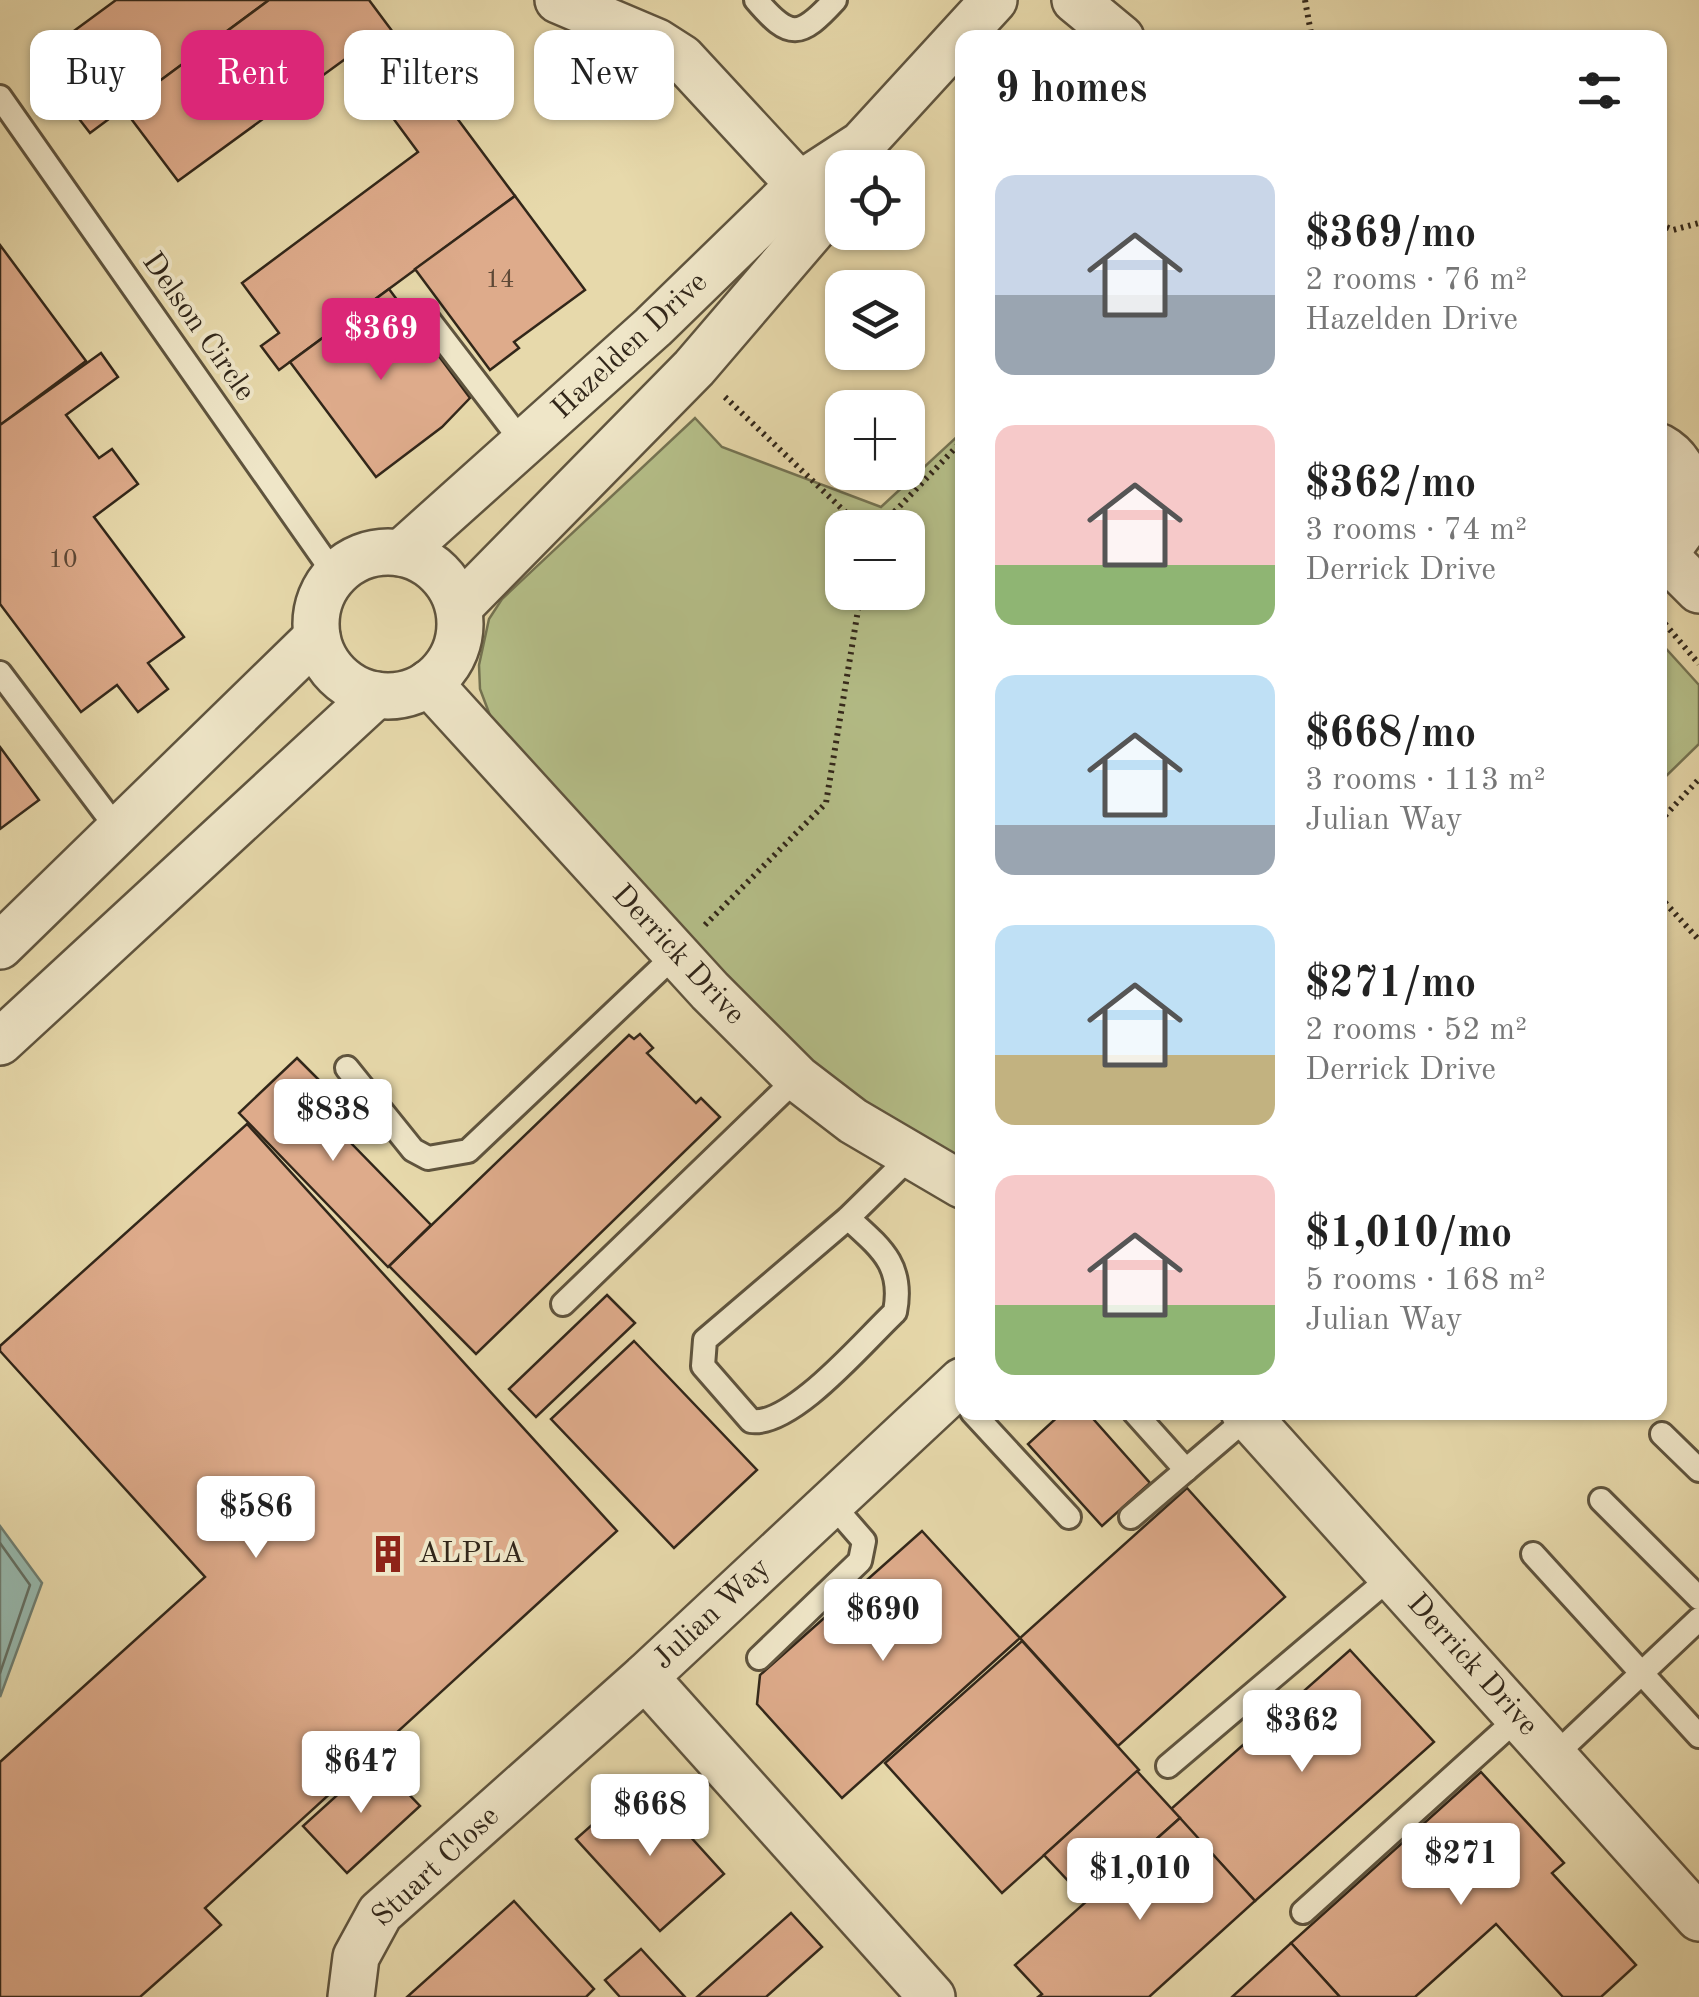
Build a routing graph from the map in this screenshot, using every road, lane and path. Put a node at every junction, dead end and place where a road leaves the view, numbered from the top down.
1 (558, 0) edge
2 (756, 0) edge
3 (835, 0) edge
4 (994, 0) edge
5 (1075, 0) edge
6 (1306, 0) edge
7 (967, 30) edge
8 (1111, 30) edge
9 (1311, 30) edge
10 (955, 44) edge
11 (4, 111) edge
12 (861, 150) edge
13 (825, 169) edge
14 (825, 187) edge
15 (825, 193) edge
16 (1699, 223) edge
17 (1667, 227) edge
18 (428, 318) dead end
19 (694, 368) junction
20 (596, 378) junction
21 (640, 421) junction
22 (523, 443) junction
23 (955, 449) edge
24 (1667, 453) edge
25 (1697, 503) edge
26 (843, 510) edge
27 (896, 510) edge
28 (1667, 546) edge
29 (400, 552) junction
30 (1667, 558) edge
31 (336, 574) junction
32 (1699, 590) edge
33 (459, 607) junction
34 (858, 610) edge
35 (1667, 626) edge
36 (317, 637) junction
37 (1699, 664) edge
38 (0, 673) edge
39 (429, 683) junction
40 (376, 695) junction
41 (1699, 779) edge
42 (1667, 813) edge
43 (119, 831) junction
44 (1667, 904) edge
45 (1699, 940) edge
46 (0, 946) edge
47 (676, 954) junction
48 (0, 1042) edge
49 (347, 1068) dead end
50 (797, 1078) junction
51 (910, 1156) junction
52 (955, 1181) edge
53 (848, 1218) junction
54 (564, 1304) dead end
55 (955, 1403) edge
56 (983, 1420) edge
57 (1141, 1420) edge
58 (1241, 1420) edge
59 (1251, 1420) edge
60 (1662, 1434) dead end
61 (1186, 1470) junction
62 (1699, 1470) edge
63 (1601, 1500) dead end
64 (831, 1502) junction
65 (1069, 1517) dead end
66 (1131, 1517) dead end
67 (1534, 1554) dead end
68 (1392, 1576) junction
69 (1699, 1598) edge
70 (1699, 1619) edge
71 (759, 1658) dead end
72 (1642, 1670) junction
73 (645, 1677) junction
74 (1519, 1717) junction
75 (1699, 1736) edge
76 (1554, 1756) junction
77 (1168, 1766) dead end
78 (1302, 1912) dead end
79 (1699, 1918) edge
80 (351, 1997) edge
81 (932, 1997) edge

1 - 13 street
2 - 3 lane
4 - 7 street, Hazelden Drive
5 - 8 street
6 - 9 path
10 - 12 street, Hazelden Drive
11 - 31 lane, Delson Circle
14 - 20 street, Hazelden Drive
15 - 19 street, Hazelden Drive
16 - 17 path
18 - 22 lane
19 - 21 street, Hazelden Drive
19 - 26 path
20 - 21 street
20 - 22 street, Hazelden Drive
21 - 33 street, Hazelden Drive
22 - 29 street, Hazelden Drive
23 - 27 path
24 - 25 street
25 - 28 street
29 - 31 street
29 - 33 street
30 - 32 street
31 - 36 street
33 - 39 street
34 - 47 path
35 - 37 path
36 - 40 street
36 - 43 street
38 - 43 lane
39 - 40 street
39 - 47 street, Derrick Drive
40 - 48 street
41 - 42 path
43 - 46 street
44 - 45 path
47 - 49 lane
47 - 50 street, Derrick Drive
50 - 51 street, Derrick Drive
50 - 54 lane
51 - 52 street, Derrick Drive
51 - 53 lane
53 - 53 lane
55 - 64 street, Julian Way
56 - 65 lane
57 - 61 lane
58 - 61 lane
59 - 68 street, Derrick Drive
60 - 62 lane
61 - 66 lane
63 - 69 lane
64 - 71 lane
64 - 73 street, Julian Way
67 - 72 lane
68 - 74 street, Derrick Drive
68 - 77 lane
70 - 72 lane
72 - 75 lane
72 - 76 lane
73 - 80 street, Stuart Close
73 - 81 street, Julian Way
74 - 76 street, Derrick Drive
74 - 78 lane
76 - 79 street, Derrick Drive

